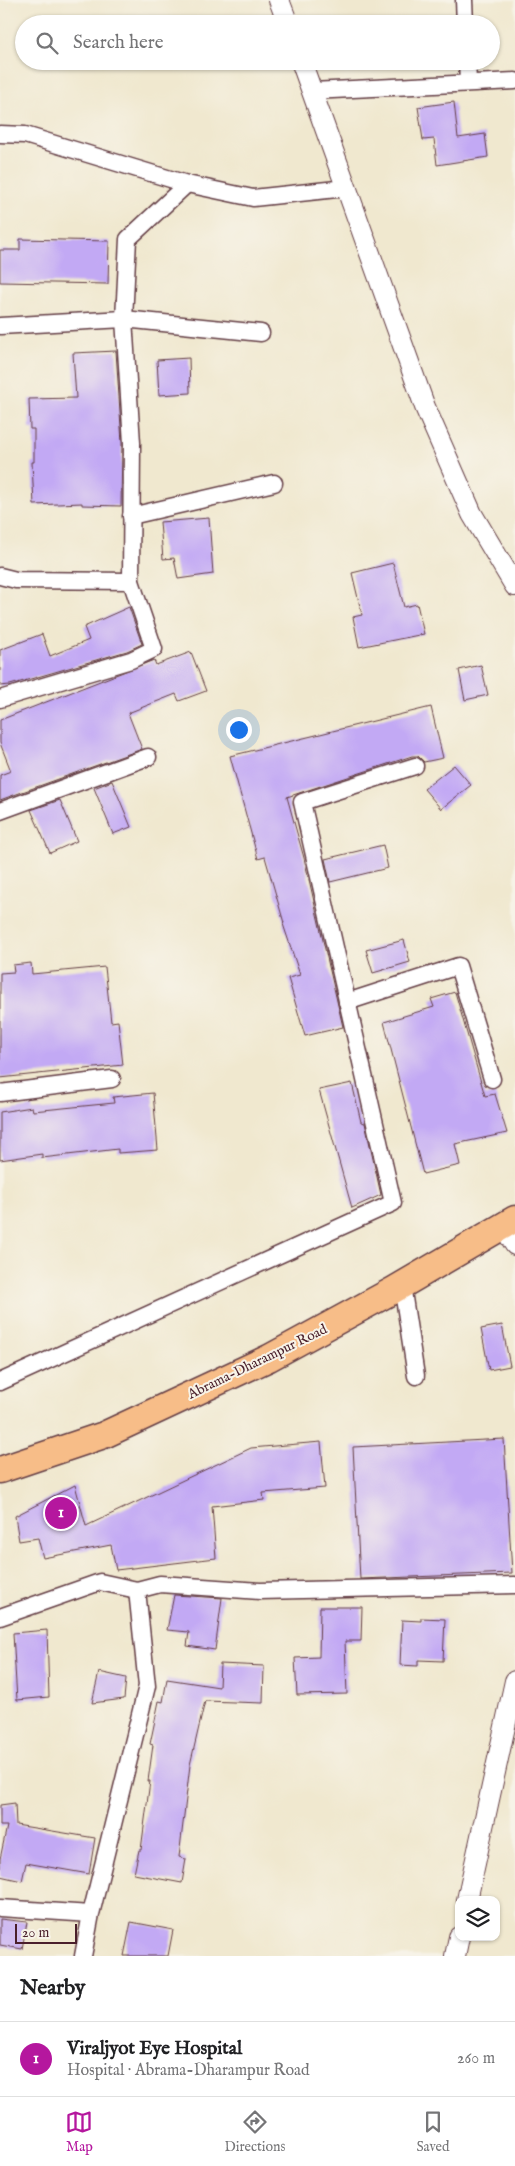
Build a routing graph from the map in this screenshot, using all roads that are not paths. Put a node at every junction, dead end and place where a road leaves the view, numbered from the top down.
1 (279, 0) edge
2 (464, 0) edge
3 (285, 15) edge
4 (465, 15) edge
5 (304, 70) edge
6 (467, 70) edge
7 (515, 81) edge
8 (468, 82) junction
9 (312, 91) junction
10 (0, 134) edge
11 (187, 184) junction
12 (346, 188) junction
13 (124, 319) junction
14 (0, 326) edge
15 (262, 333) dead end
16 (274, 482) dead end
17 (131, 516) junction
18 (0, 576) edge
19 (131, 580) junction
20 (515, 586) edge
21 (0, 699) edge
22 (148, 757) dead end
23 (415, 766) dead end
24 (0, 812) edge
25 (347, 1002) junction
26 (112, 1079) dead end
27 (492, 1079) dead end
28 (0, 1093) edge
29 (512, 1226) edge
30 (402, 1285) junction
31 (416, 1376) dead end
32 (0, 1382) edge
33 (0, 1470) edge
34 (515, 1586) edge
35 (138, 1590) junction
36 (0, 1617) edge
37 (515, 1681) edge
38 (468, 1896) edge
39 (0, 1908) edge
40 (92, 1914) junction
41 (458, 1941) edge
42 (84, 1956) edge
43 (455, 1956) edge

1 - 3 street
2 - 4 street
5 - 9 street
6 - 8 street
7 - 8 street
8 - 9 street
9 - 12 street
10 - 11 street
11 - 12 street
11 - 13 street
12 - 20 street
13 - 14 street
13 - 15 street
13 - 17 street
16 - 17 street
17 - 19 street
18 - 19 street
19 - 21 street
22 - 24 street
23 - 25 street
25 - 27 street
25 - 32 street
26 - 28 street
29 - 30 main road, Abrama-Dharampur Road
30 - 31 street
30 - 33 main road, Abrama-Dharampur Road
34 - 35 street
35 - 36 street
35 - 40 street
37 - 38 street
39 - 40 street
40 - 42 street
41 - 43 street

